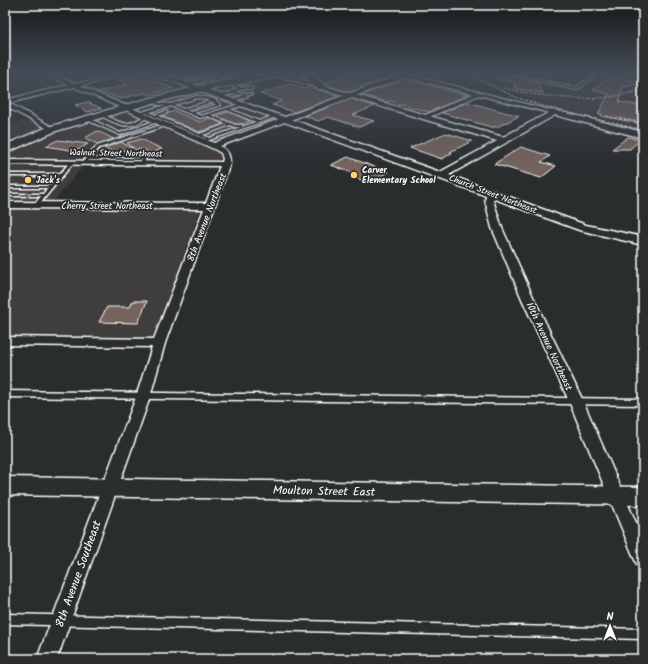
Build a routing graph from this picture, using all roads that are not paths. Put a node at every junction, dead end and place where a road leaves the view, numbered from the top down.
1 (9, 105) edge
2 (121, 105) edge
3 (138, 105) edge
4 (171, 105) joint
5 (198, 105) edge
6 (219, 105) edge
7 (240, 105) edge
8 (246, 105) edge
9 (319, 105) edge
10 (385, 105) edge
11 (452, 105) edge
12 (526, 105) edge
13 (128, 108) junction
14 (182, 109) junction
15 (227, 109) junction
16 (173, 111) dead end
17 (166, 112) dead end
18 (554, 112) junction
19 (191, 113) junction
20 (102, 115) junction
21 (208, 115) junction
22 (149, 116) junction
23 (281, 117) junction
24 (425, 117) junction
25 (88, 119) junction
26 (258, 121) junction
27 (231, 124) junction
28 (166, 125) junction
29 (226, 126) junction
30 (52, 129) junction
31 (235, 130) junction
32 (643, 134) edge
33 (204, 139) junction
34 (504, 140) junction
35 (5, 149) edge
36 (85, 161) junction
37 (5, 162) edge
38 (71, 163) junction
39 (226, 164) junction
40 (5, 175) edge
41 (61, 175) junction
42 (442, 175) junction
43 (5, 187) edge
44 (51, 188) junction
45 (491, 193) junction
46 (5, 195) edge
47 (44, 195) junction
48 (5, 205) edge
49 (36, 205) junction
50 (210, 206) junction
51 (643, 242) edge
52 (5, 341) edge
53 (159, 343) junction
54 (5, 394) edge
55 (143, 397) junction
56 (576, 401) junction
57 (643, 402) edge
58 (5, 486) edge
59 (108, 488) junction
60 (617, 496) junction
61 (643, 496) edge
62 (643, 559) edge
63 (5, 619) edge
64 (61, 619) junction
65 (643, 634) edge
66 (47, 659) edge

1 - 30 street
2 - 13 street
3 - 13 main road
4 - 14 lane
4 - 22 lane
5 - 14 lane
6 - 19 lane
7 - 15 lane
8 - 23 street, Church Street Northeast
9 - 23 street
10 - 24 street
11 - 24 street
12 - 18 street
13 - 20 main road
13 - 22 street
14 - 16 lane
14 - 19 lane
15 - 21 lane
15 - 26 lane
17 - 22 lane
18 - 32 street
18 - 34 street
19 - 21 lane
20 - 22 lane
20 - 25 main road
21 - 27 lane
22 - 25 lane
22 - 28 street
22 - 33 lane
23 - 26 lane
23 - 33 street
23 - 42 street, Church Street Northeast
24 - 34 street
25 - 30 main road
26 - 27 lane
26 - 31 lane
27 - 29 lane
28 - 33 street
28 - 36 lane
29 - 31 lane
29 - 33 lane
30 - 35 main road
31 - 33 lane
33 - 39 street, 8th Avenue Northeast
34 - 42 street
36 - 38 street, Walnut Street Northeast
36 - 39 street, Walnut Street Northeast
37 - 38 street, Walnut Street Northeast
38 - 41 lane
39 - 50 street, 8th Avenue Northeast
40 - 41 lane
41 - 44 lane
42 - 45 street, Church Street Northeast
43 - 44 lane
44 - 47 lane
45 - 51 street, Church Street Northeast
45 - 56 street, 10th Avenue Northeast
46 -> 47 lane
47 - 49 lane
48 - 49 street, Cherry Street Northeast
49 - 50 street, Cherry Street Northeast
50 - 53 street, 8th Avenue Northeast
52 - 53 street
53 - 55 street, 8th Avenue Northeast
54 - 55 lane
55 - 56 lane
55 - 59 street, 8th Avenue Northeast
56 - 57 lane
56 - 60 street, 10th Avenue Northeast
58 - 59 street, Moulton Street East
59 - 60 street, Moulton Street East
59 - 64 street, 8th Avenue Southeast
60 - 61 street, Moulton Street East
60 - 62 street, 10th Avenue Northeast
63 - 64 lane
64 - 65 lane
64 - 66 street, 8th Avenue Southeast

